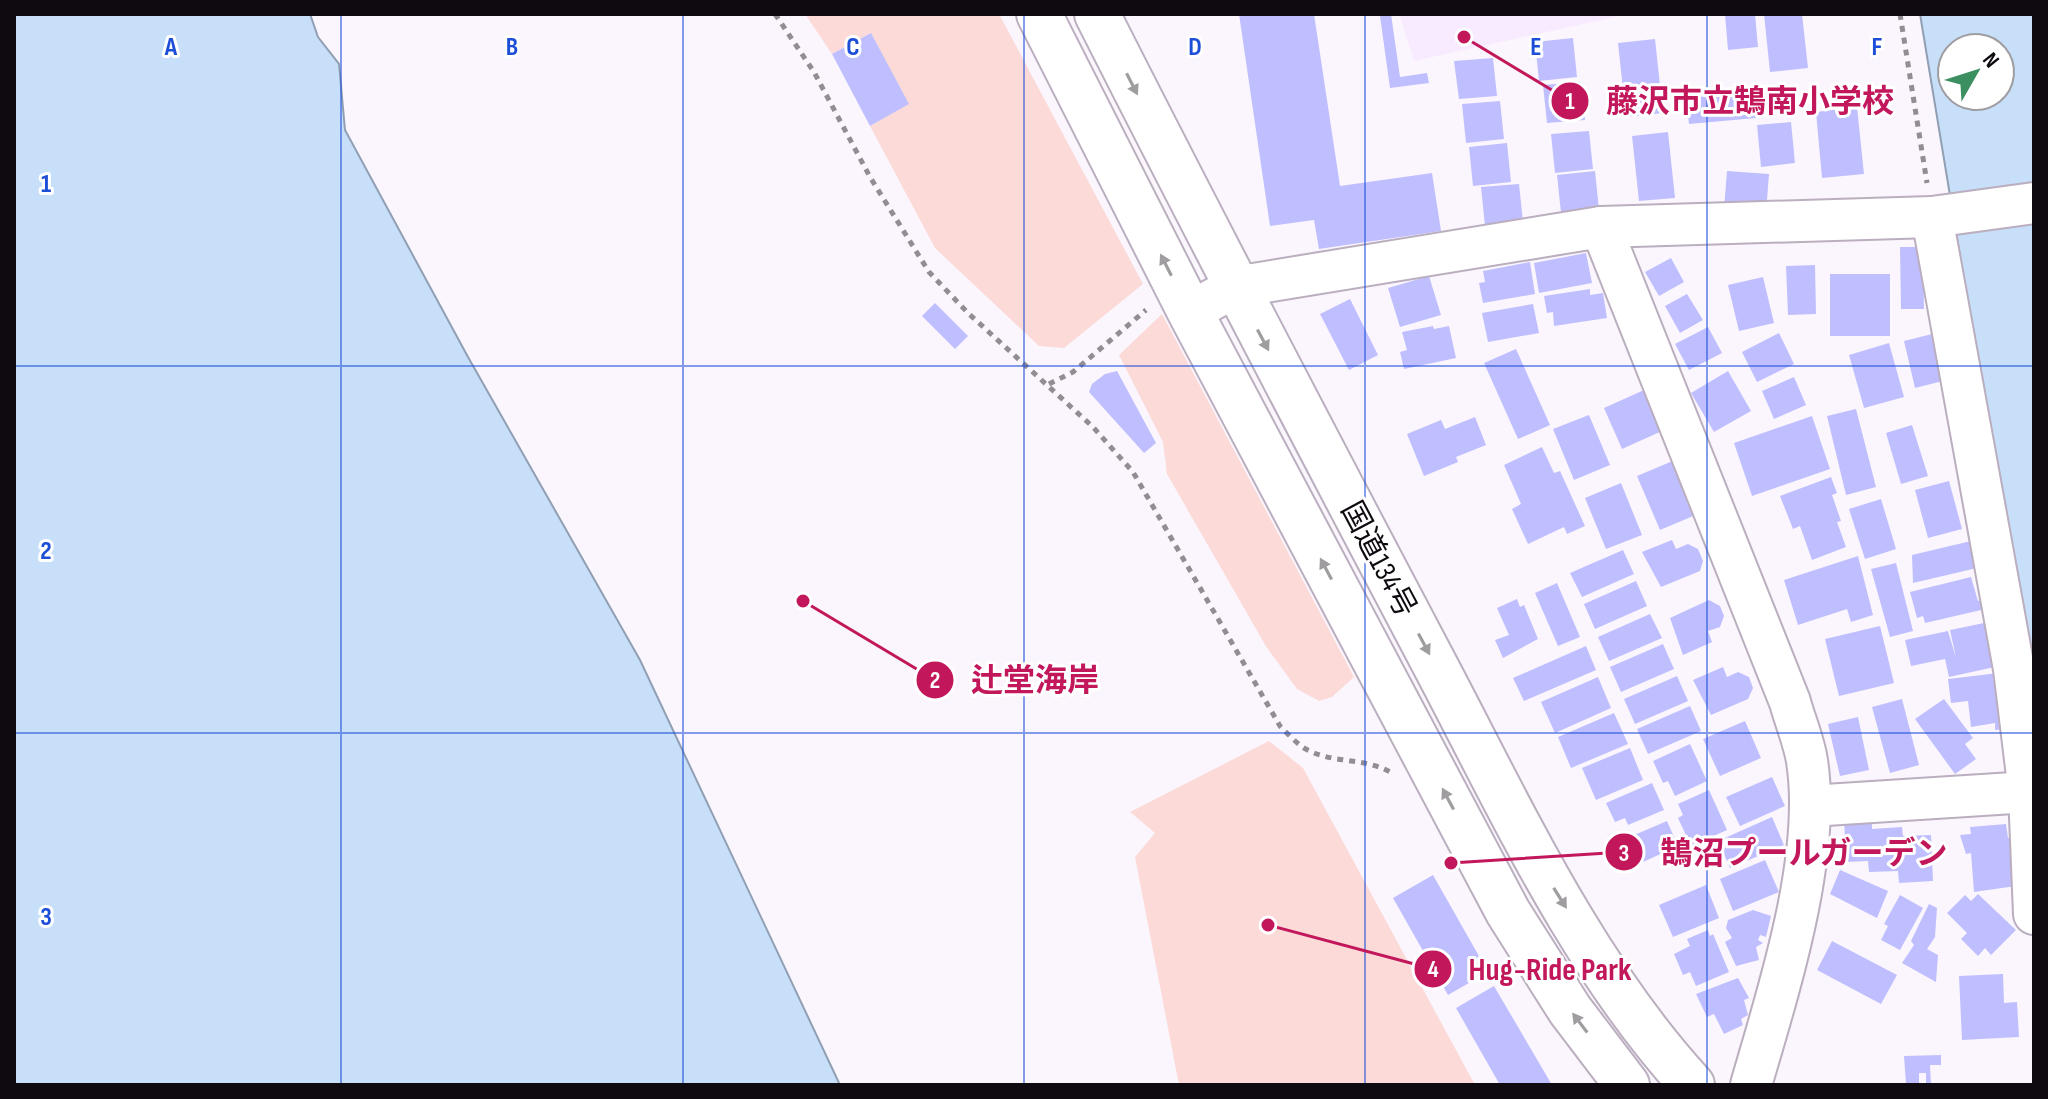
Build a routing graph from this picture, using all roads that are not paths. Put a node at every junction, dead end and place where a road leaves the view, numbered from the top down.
1 (1039, 14) edge
2 (1097, 14) edge
3 (2034, 203) edge
4 (1940, 216) junction
5 (1601, 227) junction
6 (1235, 287) junction
7 (1184, 300) junction
8 (2029, 792) junction
9 (1810, 806) junction
10 (2034, 914) edge
11 (1627, 1085) edge
12 (1692, 1085) edge
13 (1751, 1085) edge

7 -> 1 highway, 国道134号
2 -> 6 highway, 国道134号
3 - 4 street
4 - 5 street
4 - 8 street
5 - 6 street
5 - 9 street
6 - 7 street
6 -> 12 highway, 国道134号
11 -> 7 highway, 国道134号
8 - 9 street
8 - 10 street
9 - 13 street

